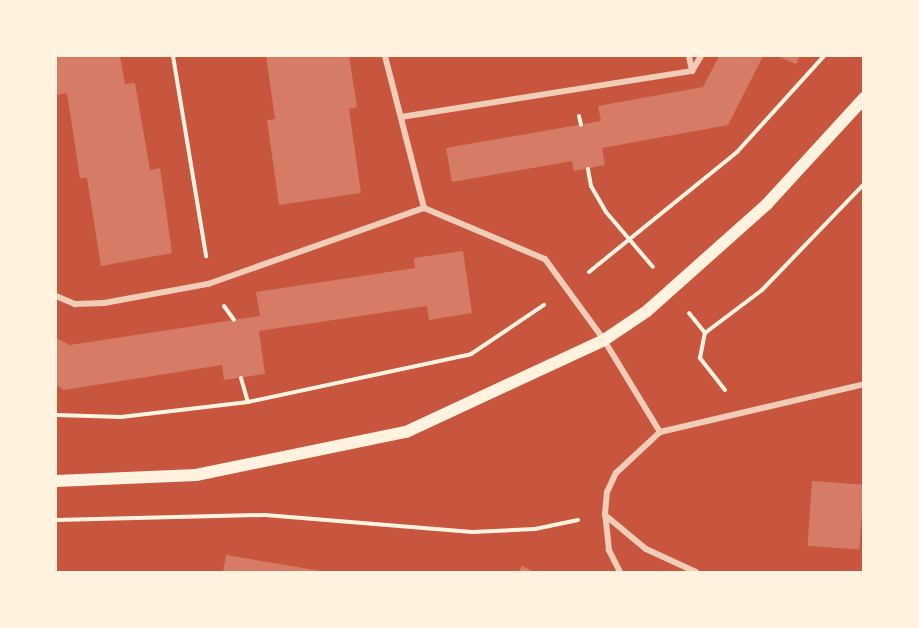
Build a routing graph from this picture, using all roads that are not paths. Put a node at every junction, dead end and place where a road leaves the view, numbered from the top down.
1 (385, 56) edge
2 (689, 56) edge
3 (701, 56) edge
4 (692, 71) junction
5 (864, 98) edge
6 (401, 117) junction
7 (424, 208) junction
8 (56, 296) edge
9 (604, 340) junction
10 (864, 384) edge
11 (660, 432) junction
12 (56, 481) edge
13 (604, 514) junction
14 (620, 573) edge
15 (696, 573) edge

1 - 6 street
2 - 4 street
3 - 4 street
4 - 6 street
5 - 9 main road
6 - 7 street
7 - 8 street
7 - 9 street
9 - 11 street
9 - 12 main road
10 - 11 street
11 - 13 street
13 - 14 street
13 - 15 street

